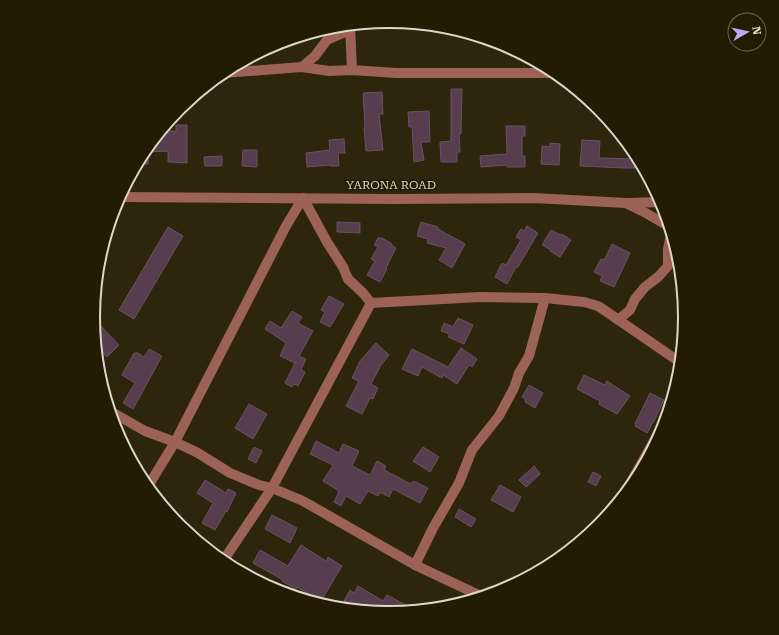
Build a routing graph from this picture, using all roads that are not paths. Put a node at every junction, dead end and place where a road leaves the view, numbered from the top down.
1 (350, 30) edge
2 (342, 32) edge
3 (302, 67) junction
4 (352, 70) junction
5 (239, 71) edge
6 (544, 73) edge
7 (126, 197) edge
8 (303, 198) junction
9 (655, 202) edge
10 (626, 203) junction
11 (664, 223) edge
12 (669, 243) edge
13 (545, 298) junction
14 (370, 303) junction
15 (618, 320) junction
16 (676, 359) edge
17 (117, 416) edge
18 (176, 442) junction
19 (152, 482) edge
20 (272, 488) junction
21 (226, 556) edge
22 (415, 565) junction
23 (476, 594) edge

1 - 4 street
2 - 3 street
3 - 4 street
3 - 5 street
4 - 6 street
7 - 8 street, YARONA ROAD
8 - 10 street, YARONA ROAD
8 - 14 street
8 - 18 street
9 - 10 street, YARONA ROAD
10 - 11 street
12 - 15 street
13 - 14 street
13 - 15 street
13 - 22 street
14 - 20 street
15 - 16 street
17 - 18 street
18 - 19 street
18 - 20 street
20 - 21 street
20 - 22 street
22 - 23 street

